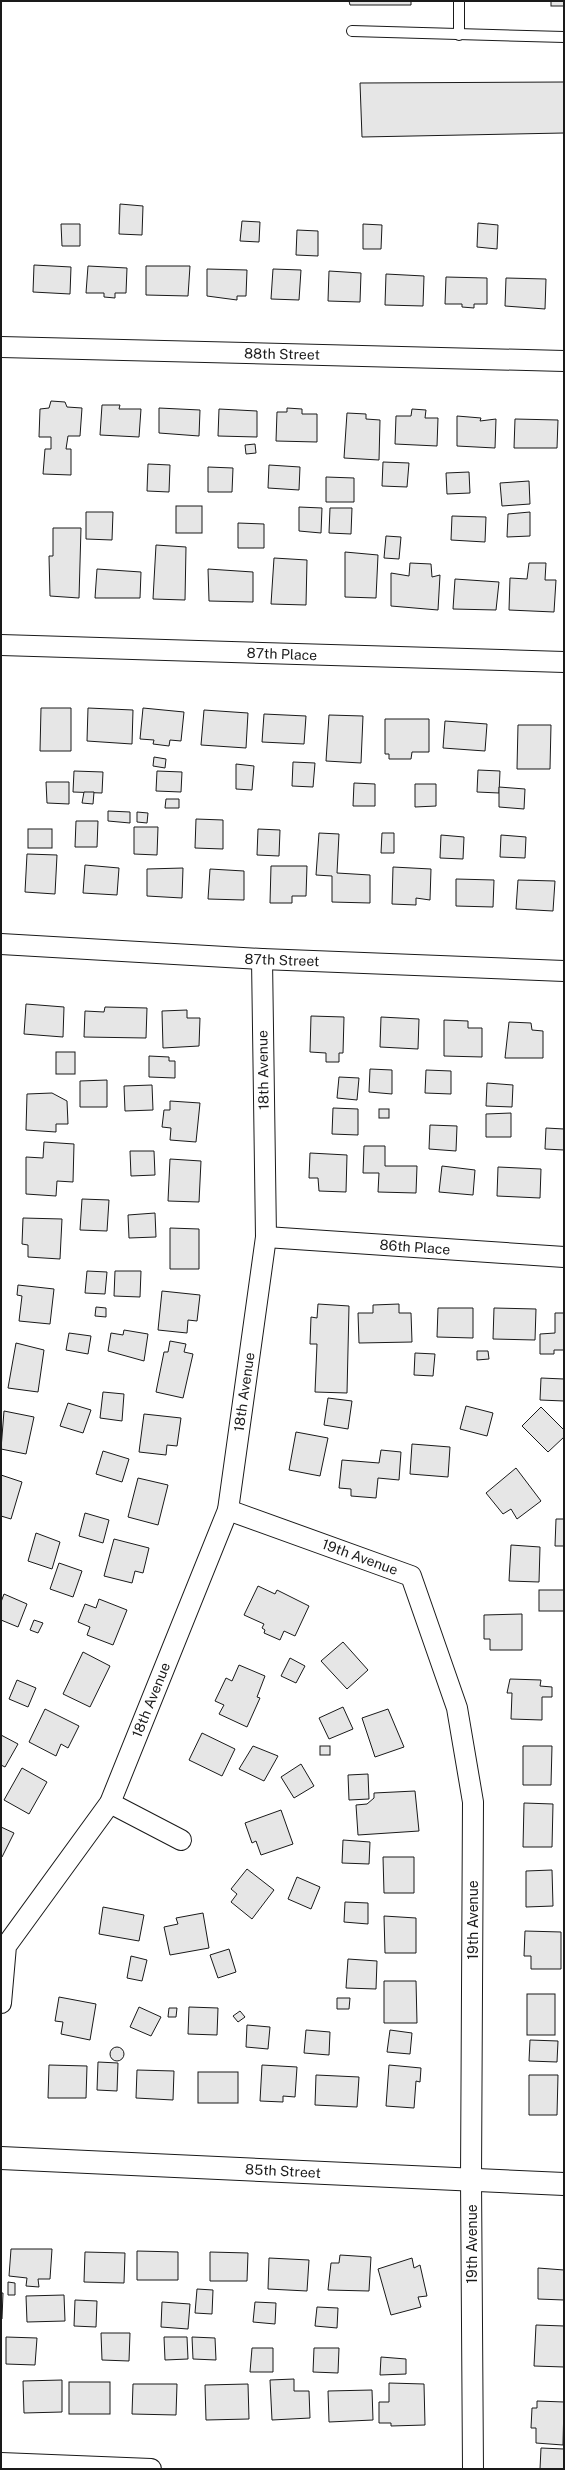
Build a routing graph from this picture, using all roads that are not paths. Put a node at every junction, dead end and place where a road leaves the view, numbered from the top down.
1 (459, 1) edge
2 (352, 31) dead end
3 (459, 35) junction
4 (564, 37) edge
5 (1, 347) edge
6 (564, 362) edge
7 (1, 645) edge
8 (564, 662) edge
9 (1, 944) edge
10 (262, 959) junction
11 (564, 971) edge
12 (266, 1237) junction
13 (564, 1257) edge
14 (228, 1510) junction
15 (110, 1803) junction
16 (181, 1840) dead end
17 (1, 2003) edge
18 (1, 2158) edge
19 (471, 2179) junction
20 (564, 2184) edge
21 (1, 2463) edge
22 (151, 2469) edge
23 (473, 2469) edge

1 - 3 lane
2 - 3 lane
3 - 4 lane
5 - 6 street, 88th Street
7 - 8 street, 87th Place
9 - 10 street, 87th Street
10 - 11 street, 87th Street
10 - 12 street, 18th Avenue
12 - 13 street, 86th Place
12 - 14 street, 18th Avenue
14 - 15 street, 18th Avenue
14 - 19 street, 19th Avenue
15 - 16 street
15 - 17 street, 18th Avenue
18 - 19 street, 85th Street
19 - 20 street, 85th Street
19 - 23 street, 19th Avenue
21 - 22 street

